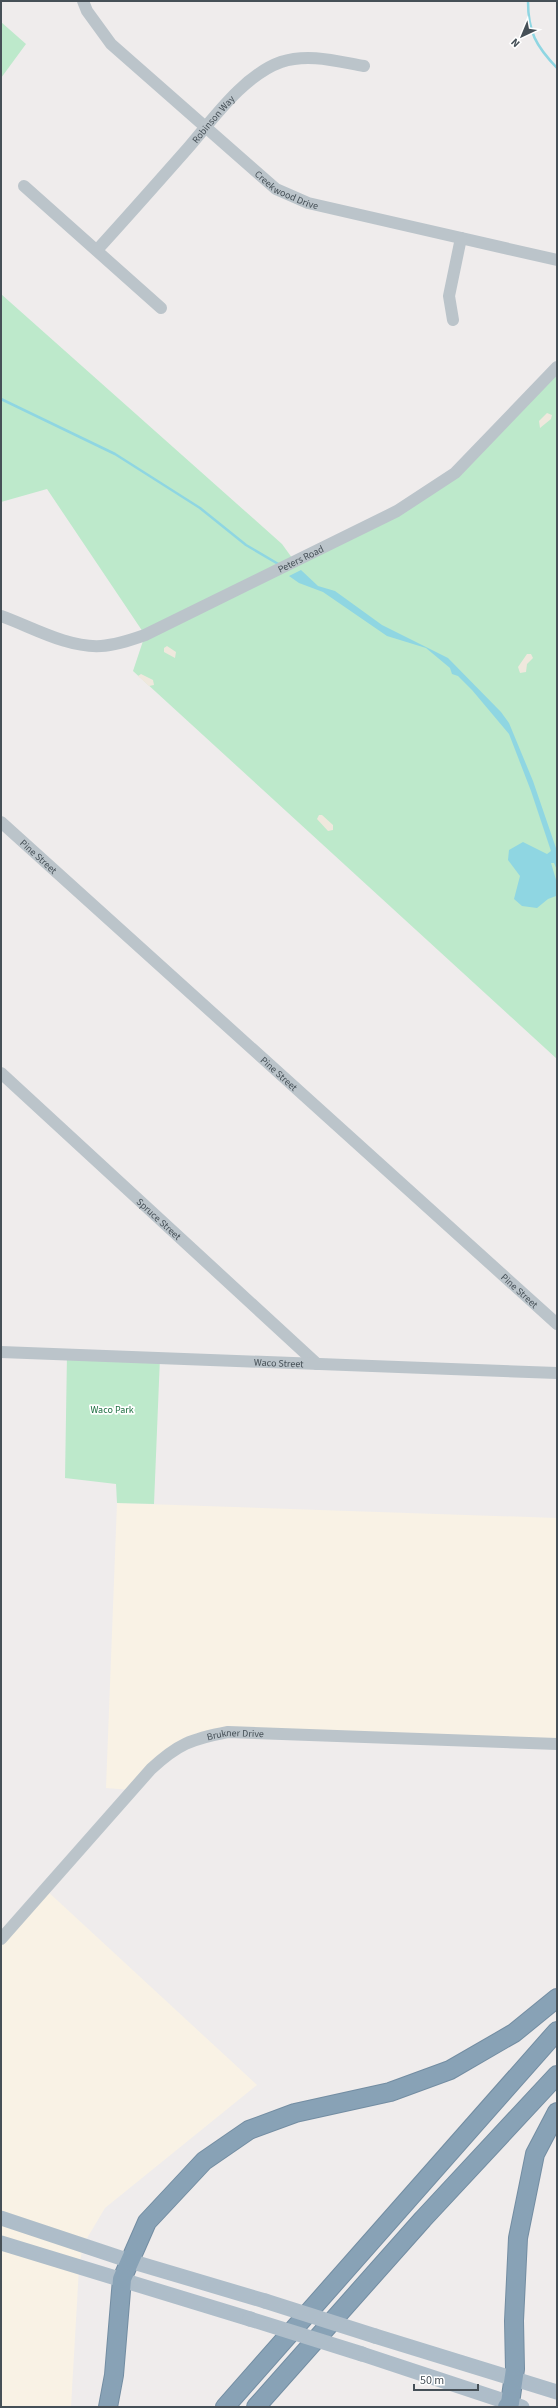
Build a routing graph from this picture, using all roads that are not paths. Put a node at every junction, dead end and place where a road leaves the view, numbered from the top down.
1 (83, 1) edge
2 (364, 66) dead end
3 (206, 128) junction
4 (24, 186) dead end
5 (461, 238) junction
6 (98, 250) junction
7 (557, 260) edge
8 (161, 308) dead end
9 (453, 320) dead end
10 (557, 367) edge
11 (1, 616) edge
12 (1, 822) edge
13 (1, 1073) edge
14 (557, 1324) edge
15 (1, 1352) edge
16 (317, 1364) junction
17 (557, 1373) edge
18 (557, 1744) edge
19 (1, 1939) edge
20 (557, 1998) edge
21 (557, 2030) edge
22 (557, 2075) edge
23 (557, 2112) edge
24 (1, 2218) edge
25 (1, 2243) edge
26 (130, 2261) junction
27 (122, 2279) junction
28 (514, 2378) junction
29 (557, 2392) edge
30 (513, 2406) edge
31 (108, 2407) edge
32 (225, 2407) edge
33 (256, 2407) edge

1 - 3 street, Creekwood Drive
2 - 3 street, Robinson Way
3 - 5 street, Creekwood Drive
3 - 6 street, Robinson Way
4 - 6 street
5 - 7 street, Creekwood Drive
5 - 9 street
6 - 8 street
10 - 11 street, Peters Road
12 - 14 street, Pine Street
13 - 16 street, Spruce Street
15 - 16 street, Waco Street
16 - 17 street, Waco Street
18 - 19 street, Brukner Drive
20 - 26 highway
21 - 32 highway
22 - 33 highway
23 - 28 highway
24 - 26 main road
25 - 27 main road
26 - 27 highway
26 - 28 main road, bridge
27 - 30 main road, bridge
27 - 31 highway
28 - 29 main road
28 - 30 highway

